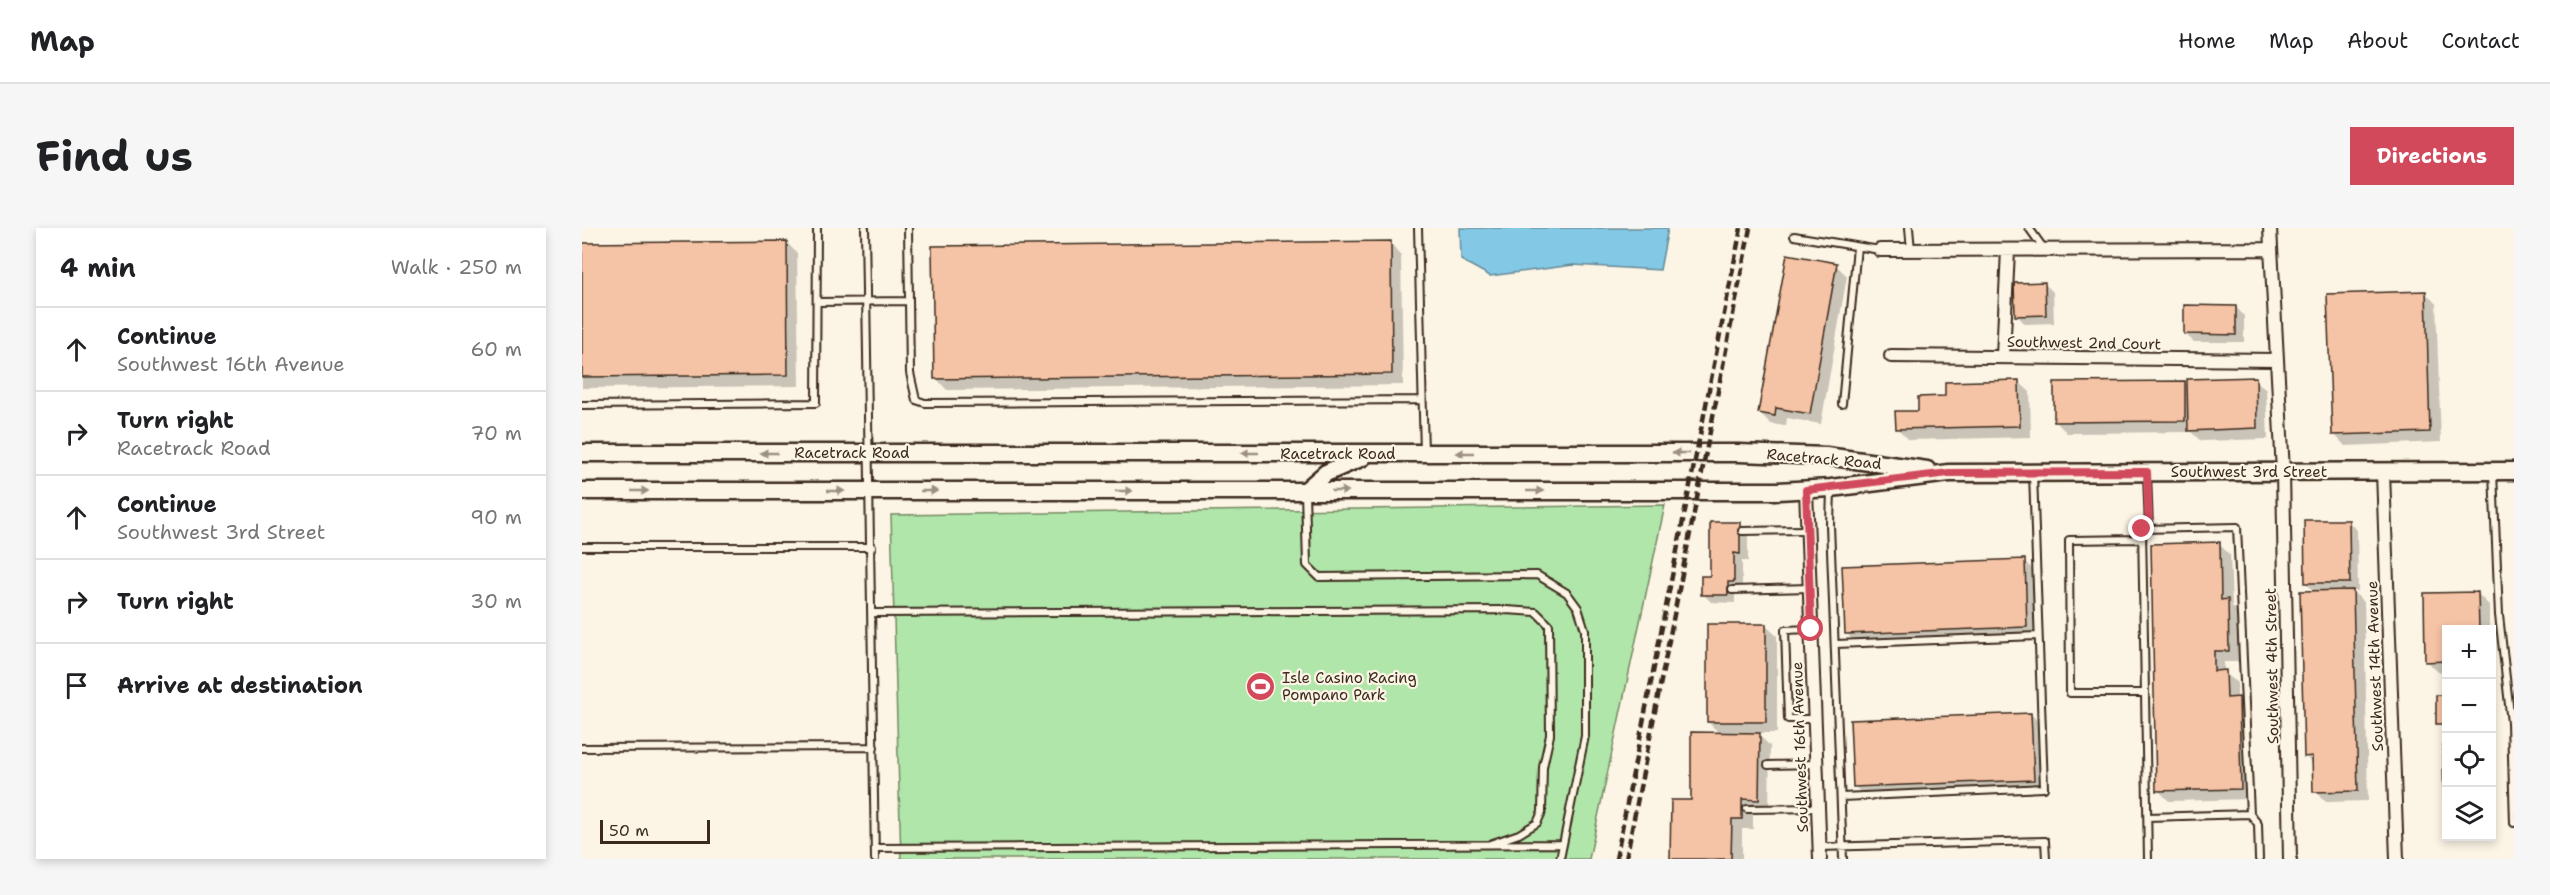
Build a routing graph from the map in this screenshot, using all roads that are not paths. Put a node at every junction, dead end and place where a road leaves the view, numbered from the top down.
1 (817, 228) edge
2 (865, 228) edge
3 (908, 228) edge
4 (1418, 228) edge
5 (1909, 228) edge
6 (2029, 228) edge
7 (2270, 228) edge
8 (1794, 236) dead end
9 (1857, 247) junction
10 (2271, 249) junction
11 (1880, 250) joint
12 (1911, 250) junction
13 (2008, 250) junction
14 (2045, 250) junction
15 (909, 301) junction
16 (817, 302) junction
17 (866, 302) junction
18 (1891, 357) dead end
19 (2004, 357) junction
20 (2277, 360) junction
21 (1422, 400) junction
22 (1842, 404) dead end
23 (582, 405) edge
24 (582, 453) edge
25 (870, 453) junction
26 (1372, 454) junction
27 (1424, 454) junction
28 (2493, 471) junction
29 (2514, 471) edge
30 (2147, 472) junction
31 (2283, 472) junction
32 (2384, 472) junction
33 (1949, 473) junction
34 (2033, 473) junction
35 (1832, 488) junction
36 (1806, 490) junction
37 (582, 491) edge
38 (870, 491) junction
39 (1305, 491) junction
40 (2149, 529) junction
41 (1806, 530) junction
42 (1742, 531) dead end
43 (2142, 539) junction
44 (582, 547) edge
45 (872, 548) junction
46 (1810, 588) junction
47 (1732, 590) dead end
48 (872, 613) junction
49 (1811, 629) junction
50 (2037, 636) junction
51 (1836, 644) junction
52 (2145, 693) junction
53 (1814, 718) junction
54 (874, 747) junction
55 (582, 748) edge
56 (1815, 764) junction
57 (1768, 765) dead end
58 (1841, 797) junction
59 (1817, 808) junction
60 (1747, 809) dead end
61 (2250, 814) junction
62 (2148, 817) junction
63 (2514, 823) edge
64 (1490, 844) junction
65 (1563, 844) junction
66 (1843, 847) junction
67 (876, 848) junction
68 (1819, 853) edge
69 (875, 859) edge
70 (1560, 859) edge
71 (1843, 859) edge
72 (2046, 859) edge
73 (2148, 859) edge
74 (2259, 859) edge
75 (2290, 859) edge
76 (2397, 859) edge

1 - 16 lane
2 - 17 lane
3 - 15 lane
4 - 21 lane
5 - 12 lane
6 - 14 lane
7 - 10 street
8 - 9 lane
9 - 11 lane
9 - 22 lane
10 - 14 street
10 - 20 street
11 - 12 street
12 - 13 street
13 - 14 street
13 - 19 street
15 - 17 lane
15 - 21 lane
16 - 17 lane
16 - 23 lane
17 - 25 lane
18 - 19 street, Southwest 2nd Court
19 - 20 street, Southwest 2nd Court
20 - 31 street
21 - 27 lane
25 -> 24 street, Racetrack Road
26 -> 25 street, Racetrack Road
25 - 38 lane
26 - 27 street, Racetrack Road
26 - 39 street
33 -> 27 street, Racetrack Road
28 - 29 street, Southwest 3rd Street
28 - 32 street, Southwest 3rd Street
28 - 63 lane
30 - 31 street, Southwest 3rd Street
30 - 34 street, Southwest 3rd Street
30 - 40 lane
31 - 32 street, Southwest 3rd Street
31 - 75 street, Southwest 4th Street
32 - 76 street, Southwest 14th Avenue
33 - 34 street, Southwest 3rd Street
33 - 35 street, Racetrack Road
34 - 50 lane
35 - 36 street, Racetrack Road
35 - 51 lane
39 -> 36 street, Racetrack Road
36 - 41 street, Southwest 16th Avenue
37 -> 38 street, Racetrack Road
38 -> 39 street, Racetrack Road
38 - 45 lane
39 - 65 lane
40 - 43 lane
40 - 61 lane
41 - 42 lane
41 - 46 street, Southwest 16th Avenue
43 - 52 lane
43 - 52 lane
44 - 45 lane
45 - 48 lane
46 - 47 lane
46 - 49 street, Southwest 16th Avenue
48 - 54 lane
48 - 64 lane
49 - 53 street, Southwest 16th Avenue
49 - 53 lane
50 - 51 lane
50 - 58 lane
51 - 58 lane
52 - 62 lane
53 - 56 street, Southwest 16th Avenue
54 - 55 lane
54 - 67 lane
56 - 57 lane
56 - 59 street, Southwest 16th Avenue
58 - 66 lane
59 - 60 lane
59 - 68 street, Southwest 16th Avenue
61 - 62 lane
61 - 74 lane
62 - 73 lane
64 - 65 lane
64 - 67 lane
65 - 70 lane
66 - 68 lane
66 - 71 lane
66 - 72 lane
67 - 69 lane

